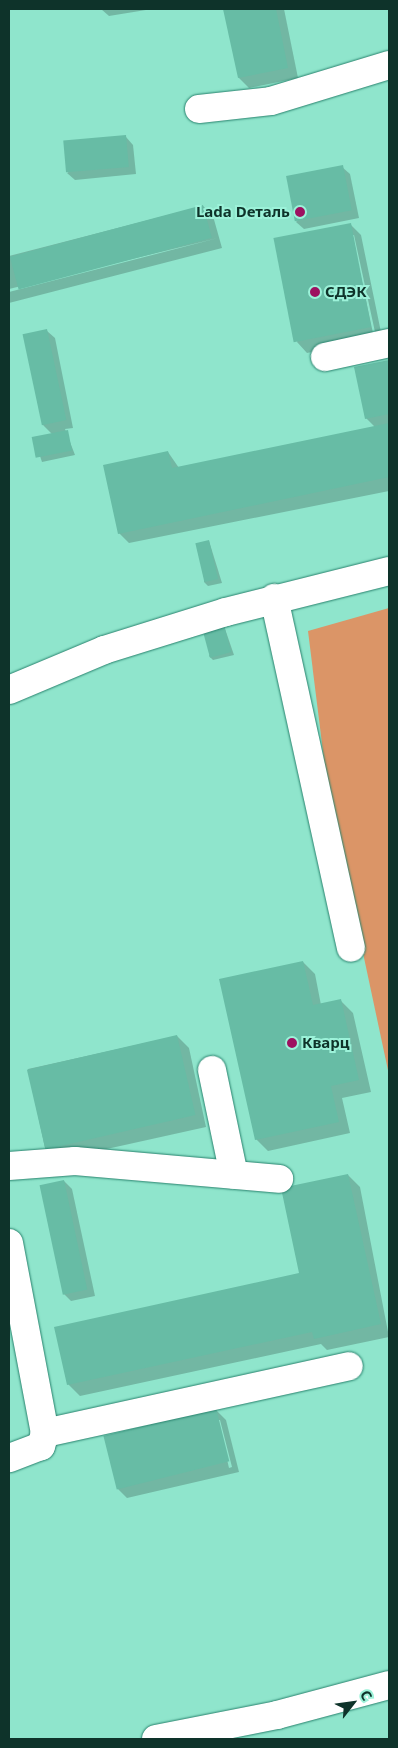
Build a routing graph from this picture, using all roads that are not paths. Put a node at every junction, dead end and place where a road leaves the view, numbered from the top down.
1 (389, 65) edge
2 (199, 109) dead end
3 (389, 343) edge
4 (325, 357) dead end
5 (389, 571) edge
6 (274, 598) junction
7 (9, 690) edge
8 (351, 948) dead end
9 (212, 1070) dead end
10 (9, 1166) edge
11 (234, 1175) junction
12 (279, 1179) dead end
13 (9, 1244) edge
14 (349, 1366) dead end
15 (45, 1433) junction
16 (9, 1458) edge
17 (389, 1685) edge
18 (156, 1739) edge

1 - 2 street
3 - 4 street
5 - 6 street
6 - 7 street
6 - 8 street
9 - 11 street
10 - 11 street
11 - 12 street
13 - 15 street
14 - 15 street
15 - 16 street
17 - 18 street

